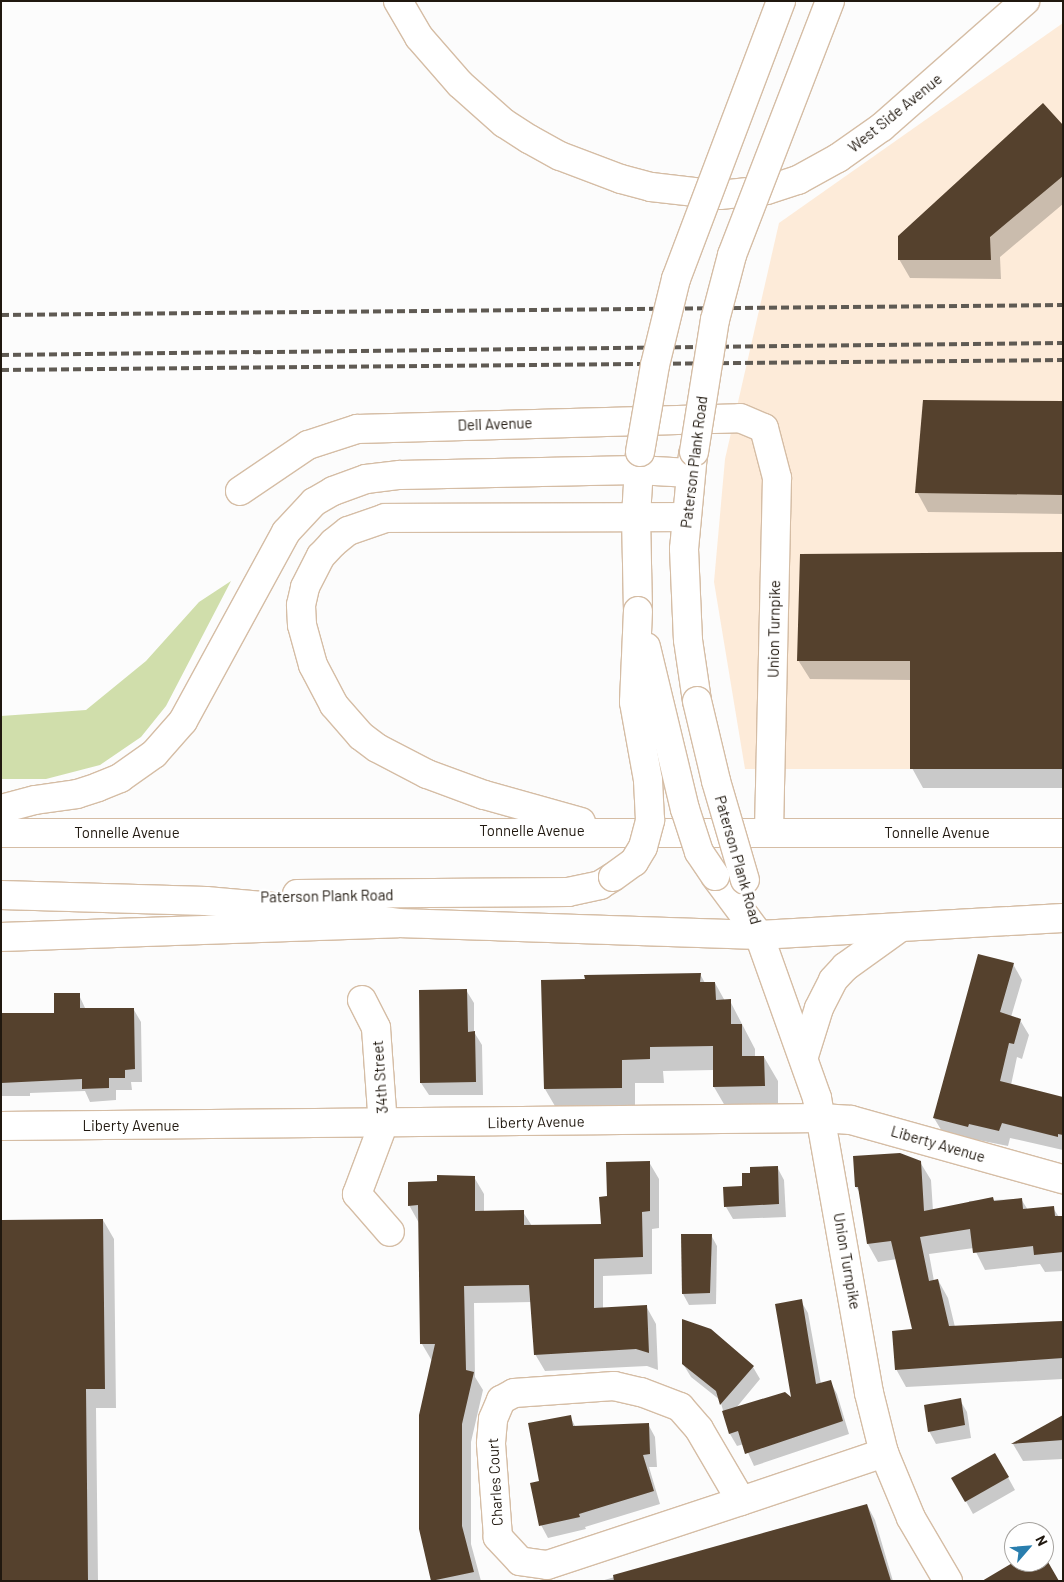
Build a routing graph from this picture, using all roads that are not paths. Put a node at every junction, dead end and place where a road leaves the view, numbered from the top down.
1 (398, 1) edge
2 (781, 1) edge
3 (830, 1) edge
4 (1025, 1) edge
5 (764, 428) joint
6 (639, 461) junction
7 (692, 462) junction
8 (240, 491) dead end
9 (636, 516) junction
10 (685, 517) junction
11 (638, 611) junction
12 (1, 808) edge
13 (614, 831) junction
14 (769, 832) junction
15 (1, 833) edge
16 (1063, 833) edge
17 (1, 895) edge
18 (206, 901) junction
19 (1063, 918) edge
20 (398, 923) junction
21 (898, 929) junction
22 (759, 935) junction
23 (1, 937) edge
24 (362, 1000) dead end
25 (804, 1056) junction
26 (822, 1118) junction
27 (383, 1125) junction
28 (1, 1126) edge
29 (1063, 1179) edge
30 (390, 1232) dead end
31 (884, 1453) junction
32 (741, 1500) junction
33 (948, 1581) edge

1 - 4 main road, West Side Avenue
2 - 6 main road, Paterson Plank Road, bridge
3 - 7 main road, Paterson Plank Road, bridge
5 - 8 main road, Dell Avenue
5 - 14 main road, Union Turnpike
6 - 7 main road
6 - 9 main road, Paterson Plank Road
6 - 12 main road
7 - 10 main road, Paterson Plank Road
9 - 10 main road
9 - 11 main road, Paterson Plank Road
9 - 13 main road
10 - 22 main road, Paterson Plank Road, bridge
11 - 18 main road, Paterson Plank Road, bridge
11 - 22 main road, Paterson Plank Road, bridge
13 - 14 main road, Tonnelle Avenue
13 - 15 main road, Tonnelle Avenue
14 - 16 main road, Tonnelle Avenue
17 - 18 main road, Paterson Plank Road
18 - 20 main road, Paterson Plank Road
19 - 21 main road
20 - 22 main road, Paterson Plank Road
20 - 23 main road
21 - 22 main road
21 - 25 main road
22 - 25 main road, Union Turnpike
24 - 27 main road, 34th Street
25 - 26 main road, Union Turnpike
26 - 27 main road, Liberty Avenue
26 - 29 main road, Liberty Avenue
26 - 31 main road, Union Turnpike
27 - 28 main road, Liberty Avenue
27 - 30 main road, 34th Street
31 - 32 main road, Charles Court
31 - 33 main road, Union Turnpike
32 - 32 main road, Charles Court

